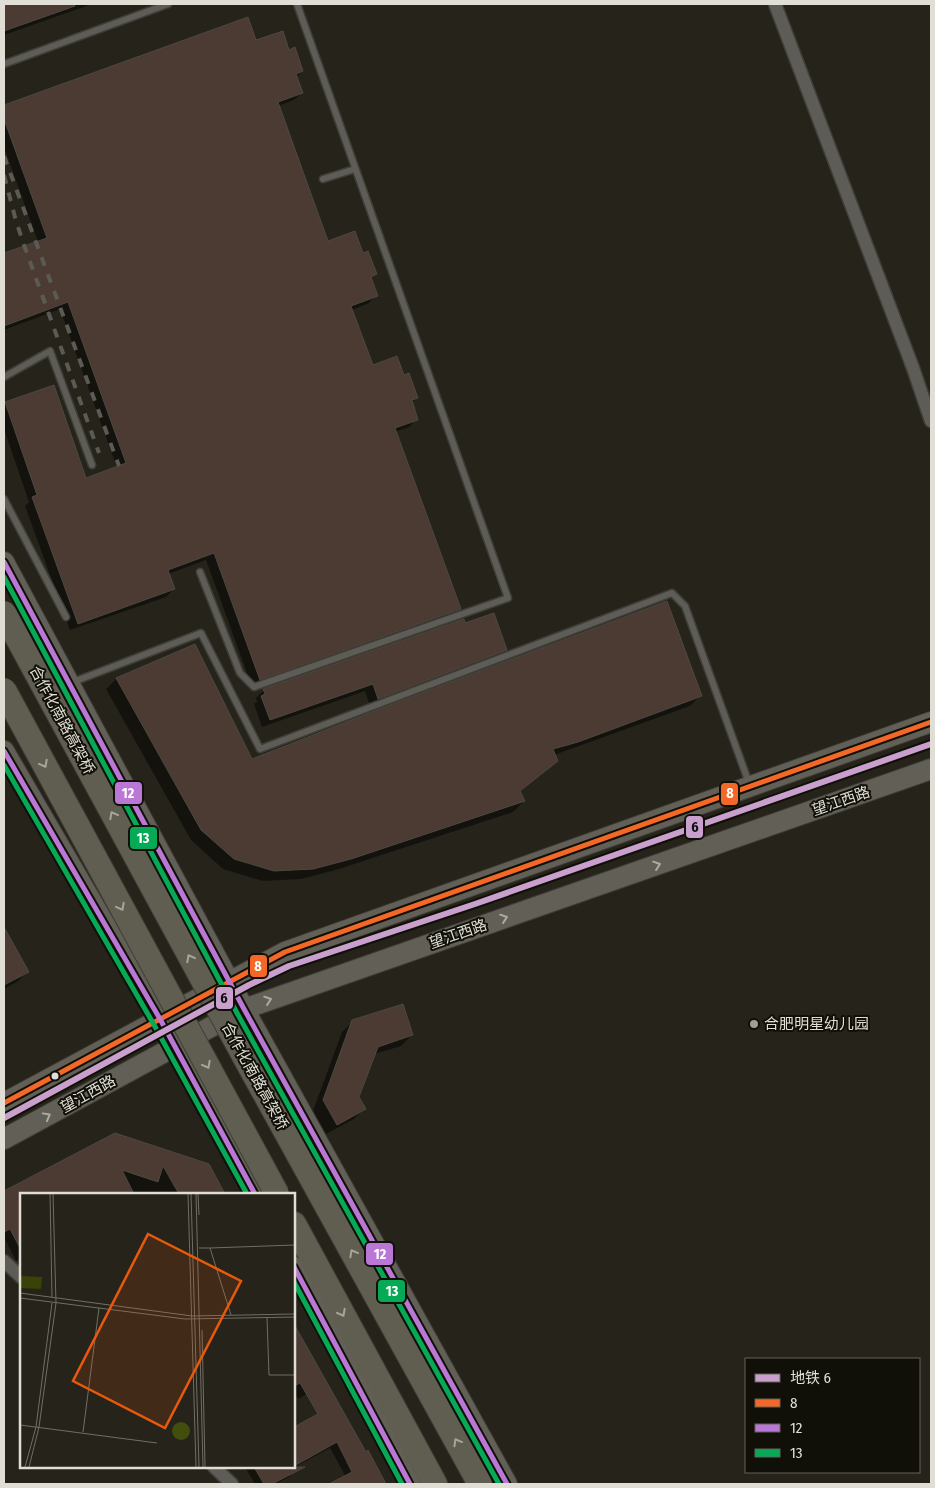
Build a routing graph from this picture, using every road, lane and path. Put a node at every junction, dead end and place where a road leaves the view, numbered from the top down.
1 (168, 4) edge
2 (297, 4) edge
3 (775, 4) edge
4 (4, 64) edge
5 (355, 168) junction
6 (324, 179) dead end
7 (4, 377) edge
8 (931, 421) edge
9 (92, 465) dead end
10 (4, 499) edge
11 (4, 562) edge
12 (200, 572) dead end
13 (4, 613) edge
14 (66, 617) dead end
15 (69, 684) junction
16 (4, 690) edge
17 (4, 696) edge
18 (931, 722) edge
19 (28, 735) junction
20 (4, 751) edge
21 (931, 769) edge
22 (750, 787) junction
23 (230, 982) junction
24 (244, 1009) junction
25 (160, 1019) junction
26 (175, 1046) junction
27 (4, 1104) edge
28 (4, 1140) edge
29 (254, 1193) edge
30 (276, 1193) edge
31 (295, 1226) edge
32 (4, 1261) edge
33 (295, 1269) edge
34 (20, 1277) edge
35 (215, 1468) edge
36 (232, 1484) edge
37 (410, 1484) edge
38 (435, 1484) edge
39 (480, 1484) edge
40 (507, 1484) edge

1 - 4 lane
2 - 5 lane
3 - 8 street
5 - 6 lane
5 - 12 lane
7 - 9 lane
10 - 14 lane
11 - 15 main road
39 -> 13 highway, 合作化南路高架桥, bridge
15 - 22 lane
15 - 23 main road
16 - 19 highway, bridge
17 - 19 highway, bridge
18 - 22 main road, 望江西路
19 -> 30 highway, bridge
20 - 25 main road
24 -> 21 main road, 望江西路
22 - 23 main road, 望江西路
23 - 24 main road
23 - 25 main road, 望江西路
24 - 26 main road, 望江西路
24 - 40 main road
25 - 26 main road
25 - 27 main road, 望江西路
28 -> 26 main road, 望江西路
26 - 29 main road
31 -> 38 highway
32 - 34 street
33 - 37 main road
35 - 36 street

